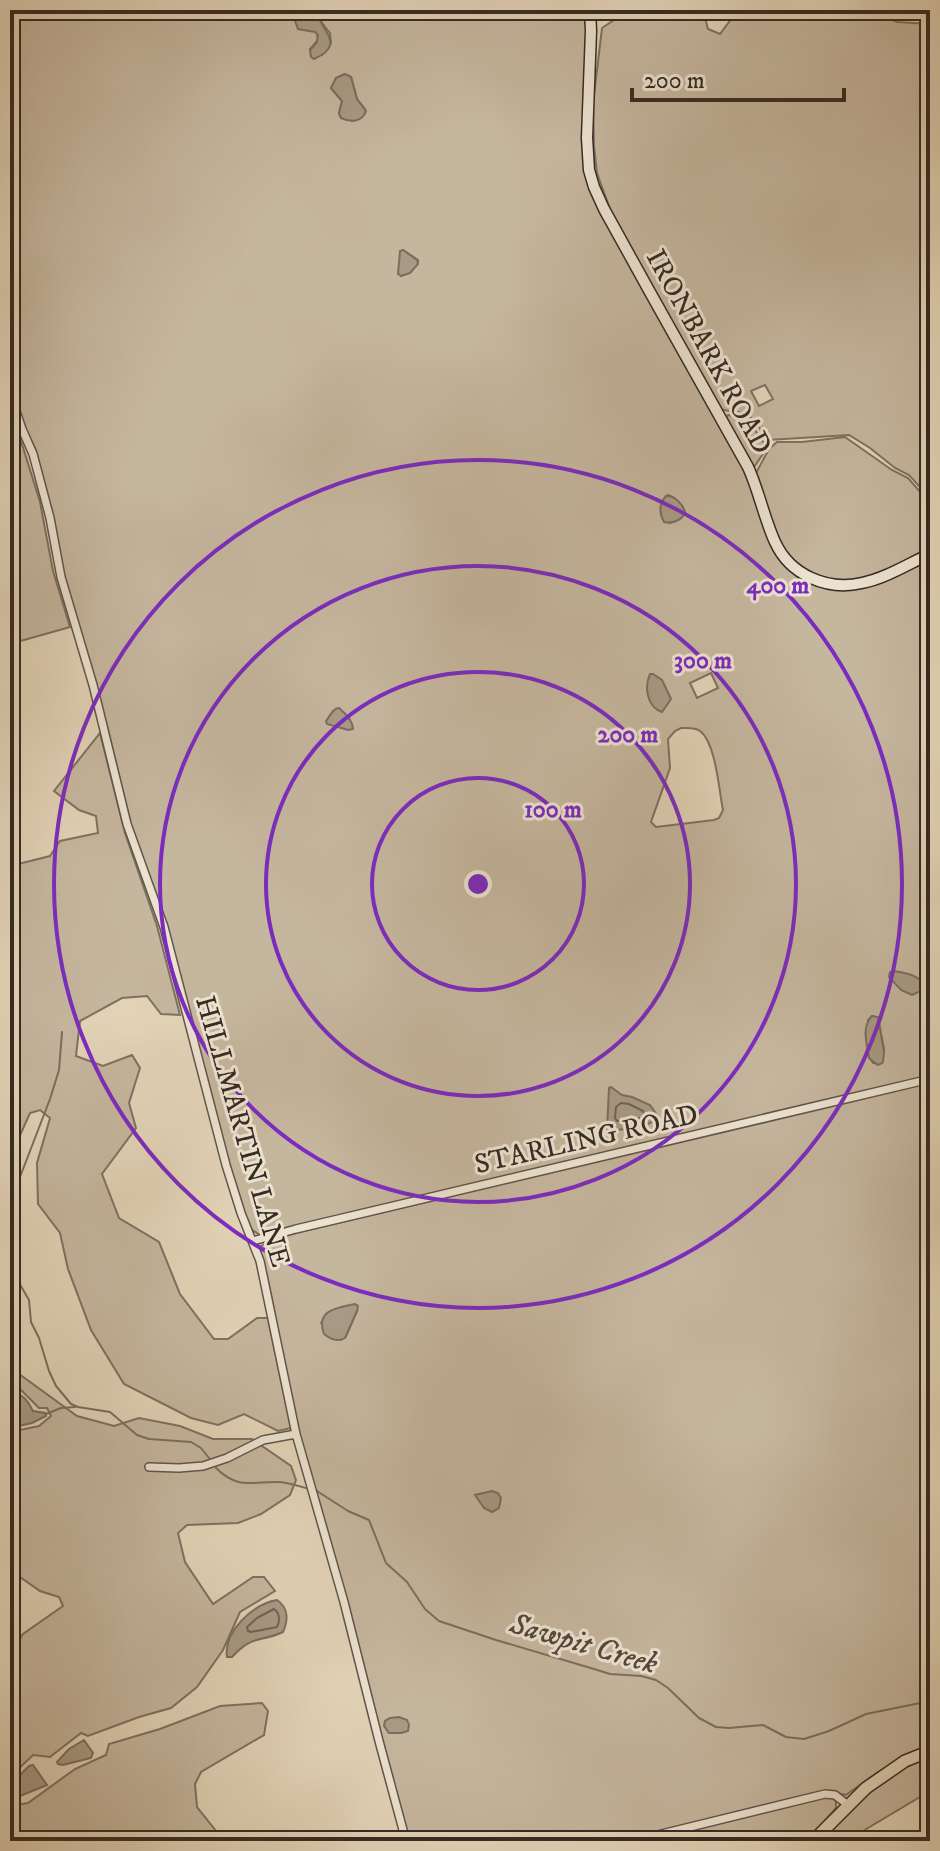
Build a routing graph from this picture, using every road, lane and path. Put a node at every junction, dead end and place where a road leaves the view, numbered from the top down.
1 (590, 10) edge
2 (10, 393) edge
3 (930, 554) edge
4 (930, 1079) edge
5 (253, 1241) junction
6 (296, 1434) junction
7 (149, 1467) dead end
8 (930, 1751) edge
9 (848, 1805) junction
10 (406, 1841) edge
11 (633, 1841) edge
12 (813, 1841) edge

1 - 3 street, IRONBARK ROAD
2 - 5 street, HILLMARTIN LANE
4 - 5 street, STARLING ROAD
5 - 6 street, HILLMARTIN LANE
6 - 7 street
6 - 10 street, HILLMARTIN LANE
8 - 9 main road
9 - 11 street
9 - 12 main road

